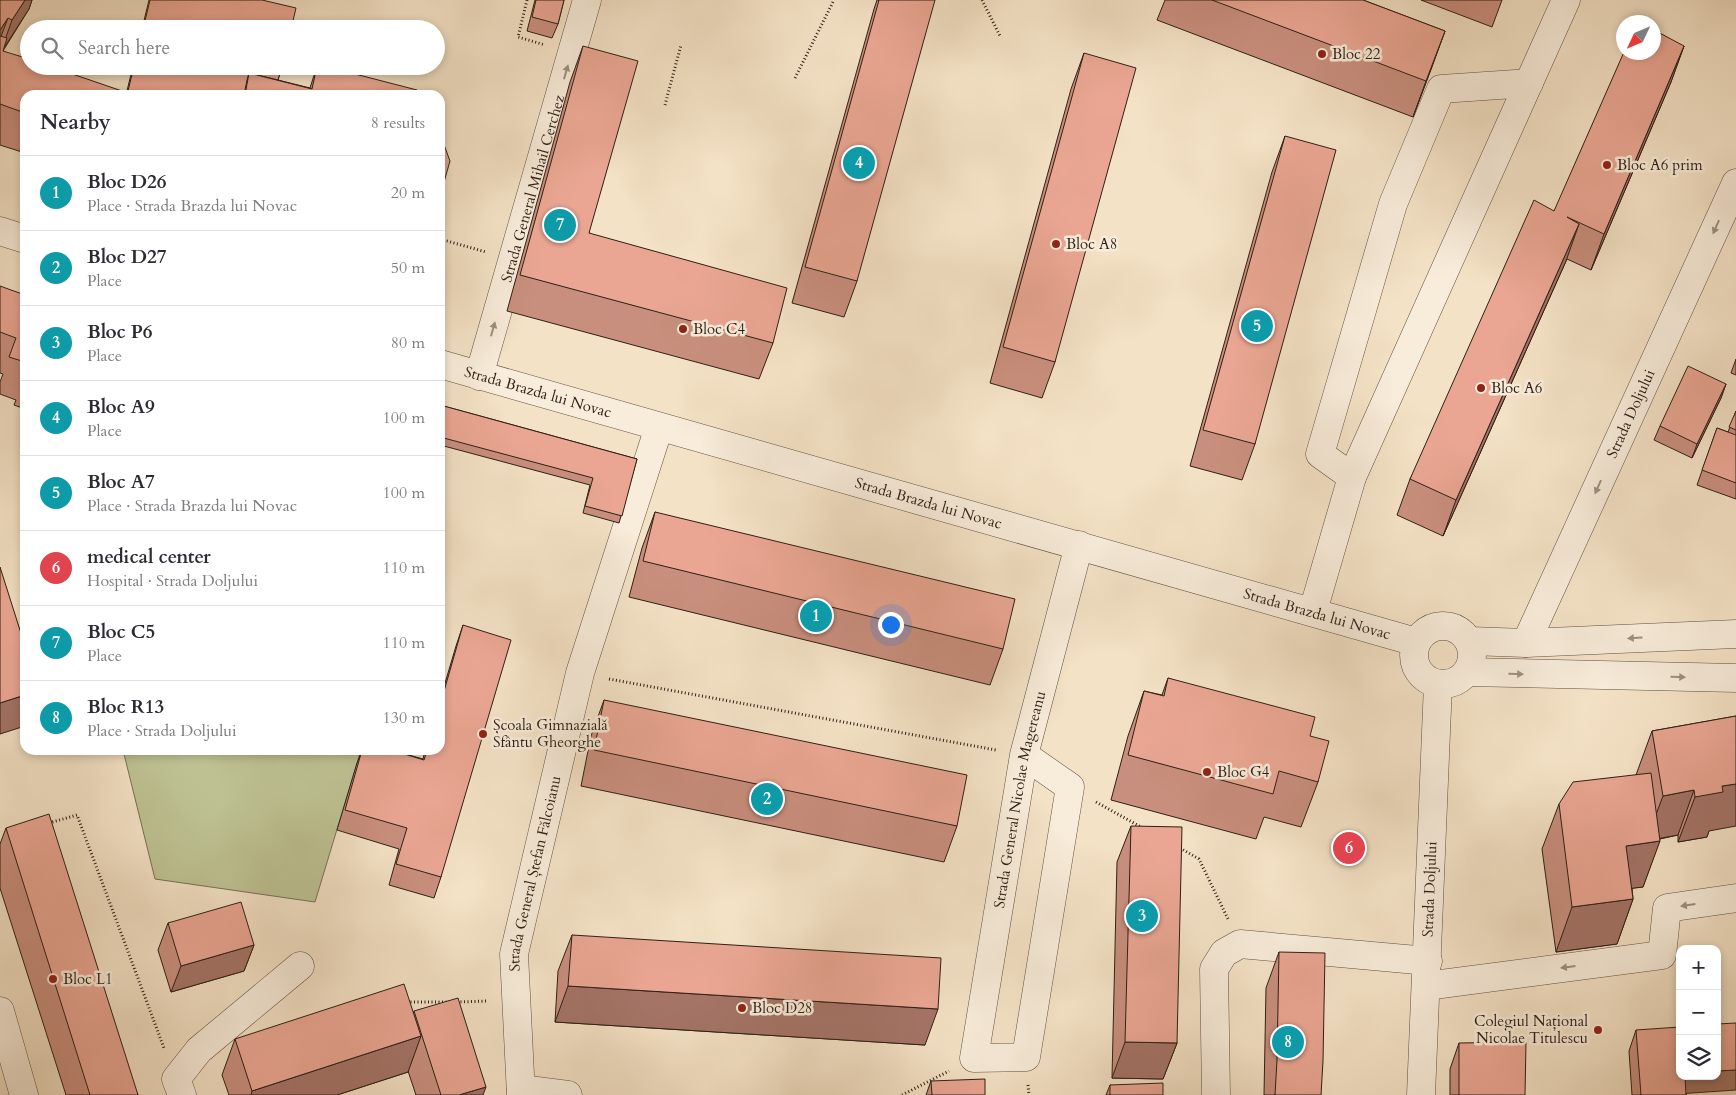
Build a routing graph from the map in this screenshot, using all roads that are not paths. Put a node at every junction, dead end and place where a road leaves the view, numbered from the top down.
1 (587, 0) edge
2 (1566, 0) edge
3 (1529, 83) junction
4 (1736, 183) edge
5 (0, 231) edge
6 (20, 237) edge
7 (445, 366) edge
8 (479, 376) junction
9 (659, 427) junction
10 (1352, 477) junction
11 (1078, 545) junction
12 (1313, 611) junction
13 (1736, 634) edge
14 (1470, 641) junction
15 (1416, 642) junction
16 (1526, 643) junction
17 (1467, 672) junction
18 (1732, 672) edge
19 (1438, 684) junction
20 (1024, 755) junction
21 (1736, 898) edge
22 (300, 966) dead end
23 (1427, 973) junction
24 (0, 1011) edge
25 (179, 1087) edge
26 (521, 1092) edge
27 (24, 1095) edge
28 (568, 1095) edge
29 (1216, 1095) edge
30 (1421, 1095) edge

8 -> 1 street, Strada General Mihail Cerchez
2 - 3 street
3 - 10 street
3 - 10 street
4 -> 16 street, Strada Doljului
5 - 6 street
7 - 8 street, Strada Brazda lui Novac
8 - 9 street, Strada Brazda lui Novac
9 - 11 street, Strada Brazda lui Novac
9 - 26 street, Strada General Ștefan Fălcoianu
10 - 12 street
11 - 12 street, Strada Brazda lui Novac
11 - 20 street, Strada General Nicolae Magereanu
12 - 15 street, Strada Brazda lui Novac
13 -> 16 street
14 - 15 street
14 - 16 street
14 - 17 street
15 - 19 street
17 -> 18 street
17 - 19 street
19 - 23 street, Strada Doljului
20 - 20 street, Strada General Nicolae Magereanu
21 -> 23 street
22 - 25 street
23 - 29 street
23 - 30 street, Strada Doljului
24 - 27 street
26 - 28 street

